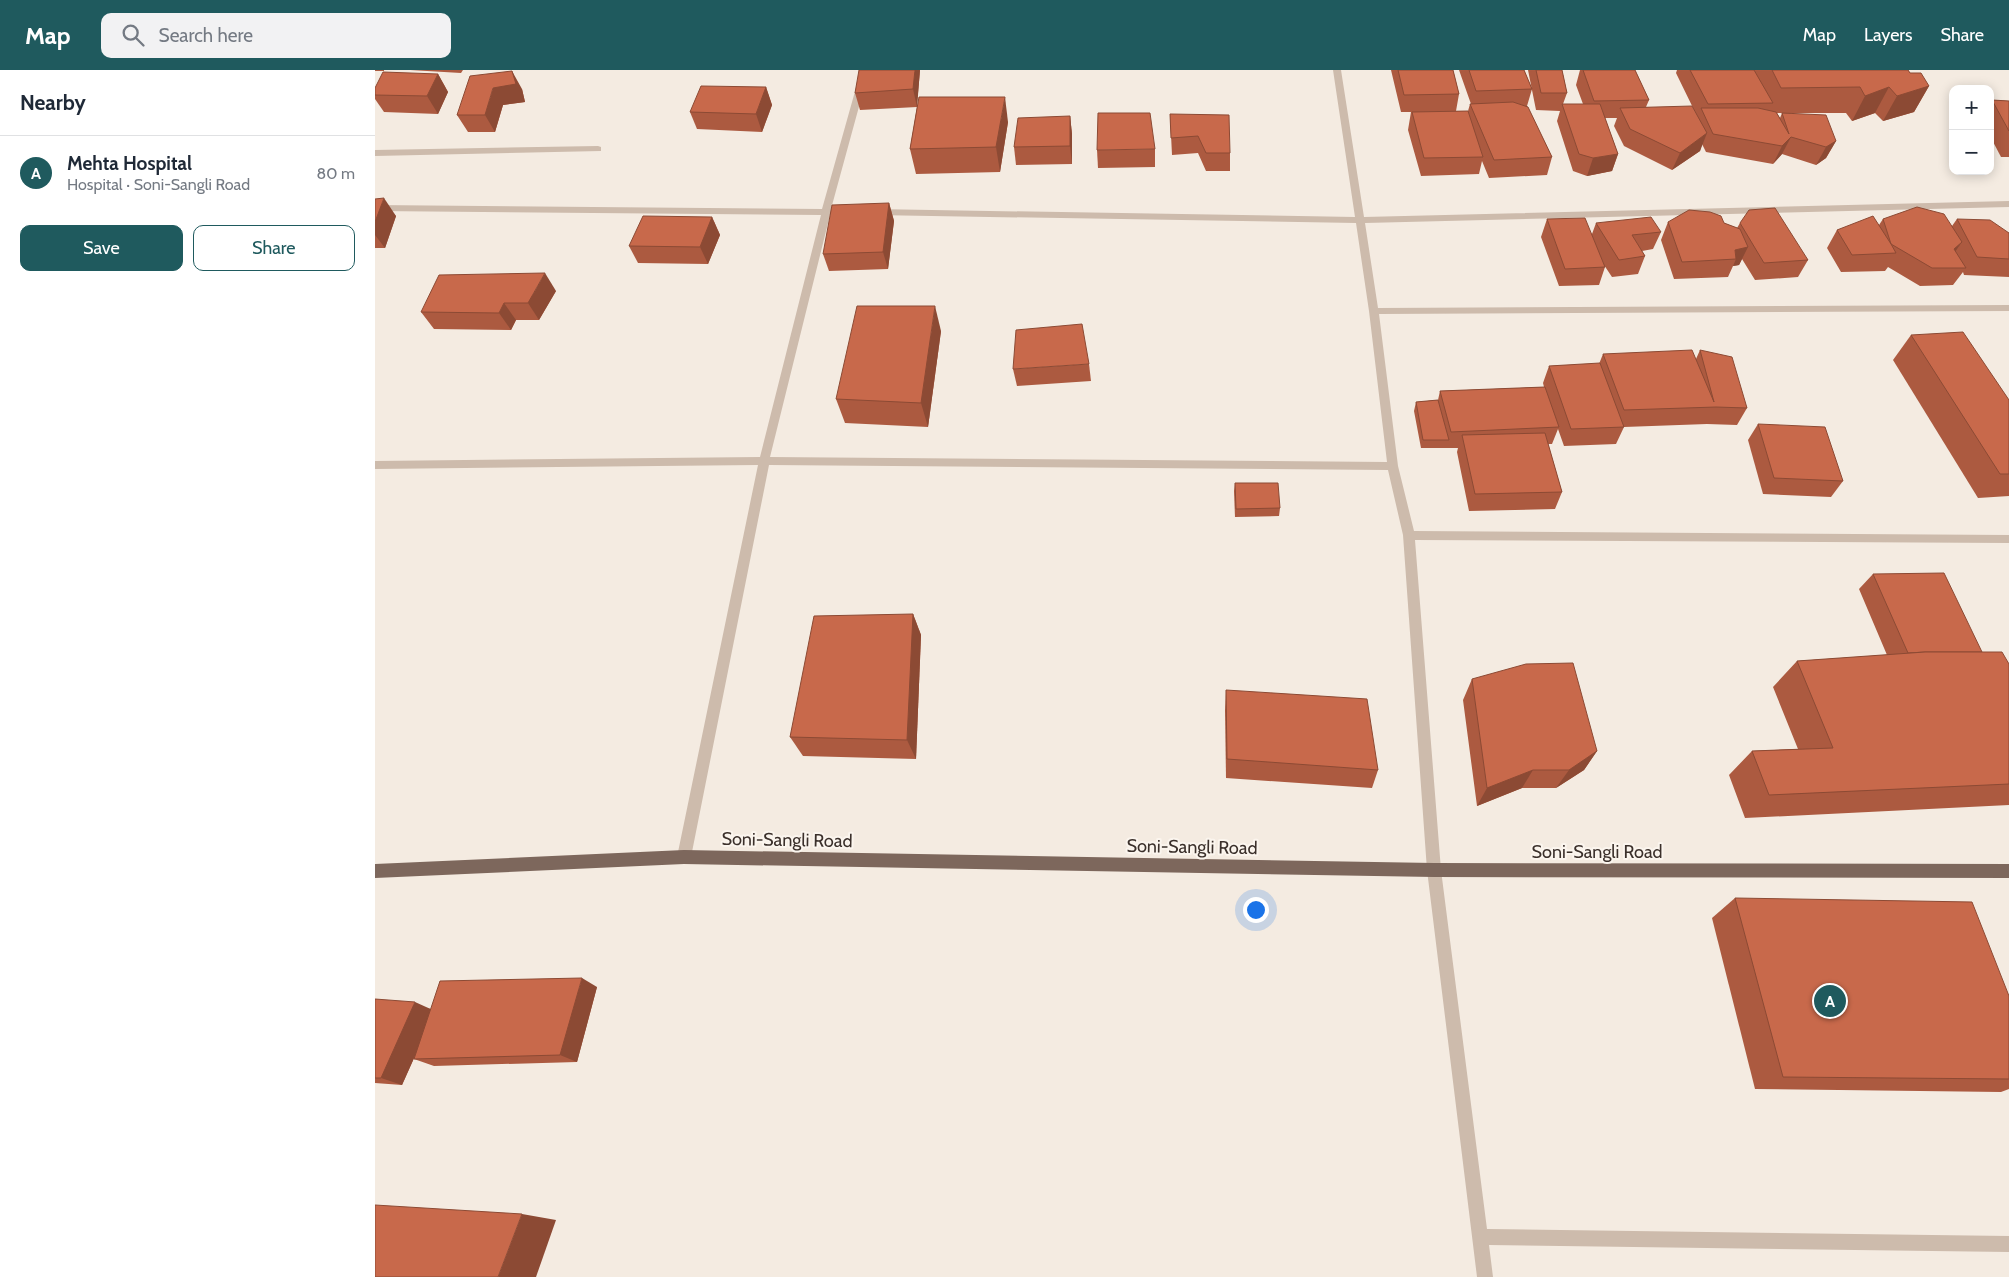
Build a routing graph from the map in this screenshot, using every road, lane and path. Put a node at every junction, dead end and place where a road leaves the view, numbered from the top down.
1 (865, 70) edge
2 (1337, 70) edge
3 (598, 149) dead end
4 (375, 154) edge
5 (2009, 204) edge
6 (375, 208) edge
7 (826, 212) junction
8 (1360, 220) junction
9 (2009, 308) edge
10 (1374, 312) junction
11 (764, 461) junction
12 (375, 465) edge
13 (1393, 466) junction
14 (1409, 535) junction
15 (2009, 540) edge
16 (685, 857) junction
17 (1434, 870) junction
18 (375, 871) edge
19 (2009, 871) edge
20 (1479, 1237) junction
21 (2009, 1244) edge
22 (1485, 1277) edge

1 - 7 street
2 - 8 street
3 - 4 street
5 - 8 street
6 - 7 street
7 - 8 street
7 - 11 street
8 - 10 street
9 - 10 street
10 - 13 street
11 - 12 street
11 - 13 street
11 - 16 street
13 - 14 street
14 - 15 street
14 - 17 street
16 - 17 main road, Soni-Sangli Road
16 - 18 main road, Soni-Sangli Road
17 - 19 main road, Soni-Sangli Road
17 - 20 street
20 - 21 street
20 - 22 street

